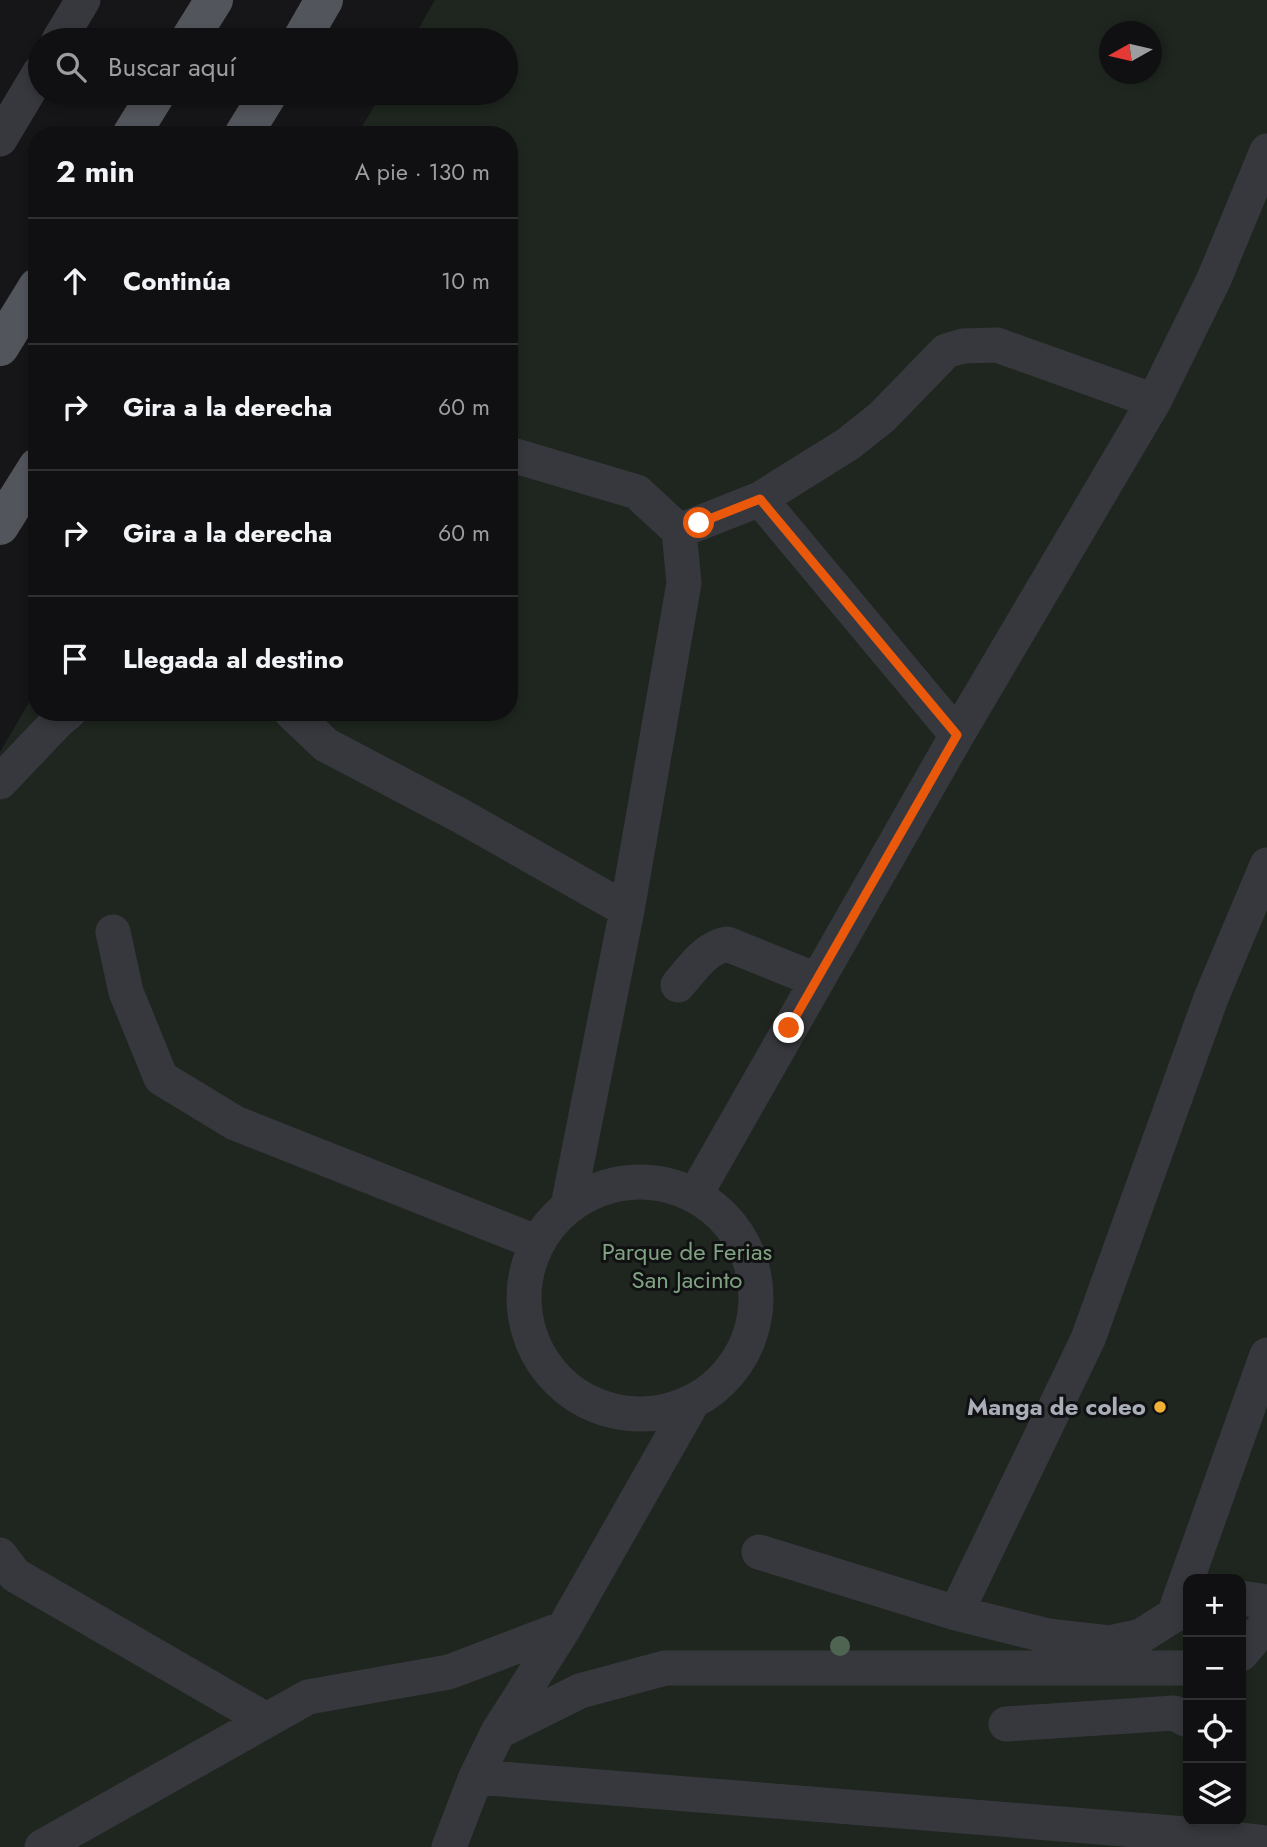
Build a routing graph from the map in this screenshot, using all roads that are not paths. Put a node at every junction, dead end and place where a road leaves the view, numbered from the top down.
1 (83, 0) edge
2 (214, 0) edge
3 (324, 0) edge
4 (66, 28) edge
5 (196, 28) edge
6 (308, 28) edge
7 (28, 92) edge
8 (149, 105) edge
9 (262, 105) edge
10 (136, 126) edge
11 (249, 126) edge
12 (0, 139) edge
13 (1267, 151) edge
14 (28, 302) edge
15 (0, 347) edge
16 (1154, 401) junction
17 (518, 457) edge
18 (28, 481) edge
19 (760, 499) junction
20 (0, 526) edge
21 (679, 531) junction
22 (58, 721) edge
23 (301, 721) edge
24 (957, 735) junction
25 (0, 782) edge
26 (1267, 864) edge
27 (627, 910) junction
28 (113, 932) dead end
29 (816, 980) junction
30 (678, 985) dead end
31 (695, 1195) junction
32 (568, 1206) junction
33 (538, 1243) junction
34 (1267, 1355) edge
35 (692, 1403) junction
36 (759, 1552) dead end
37 (0, 1555) edge
38 (1246, 1599) edge
39 (1267, 1602) edge
40 (956, 1613) junction
41 (1181, 1613) edge
42 (1267, 1623) edge
43 (564, 1628) junction
44 (1246, 1648) edge
45 (1183, 1668) edge
46 (1183, 1718) edge
47 (266, 1720) junction
48 (1006, 1724) dead end
49 (498, 1732) junction
50 (476, 1777) junction
51 (1198, 1828) edge
52 (1267, 1843) edge
53 (42, 1847) edge
54 (449, 1847) edge

1 - 4 street
2 - 5 main road
3 - 6 main road
7 - 12 street
8 - 10 main road
9 - 11 main road
13 - 16 street
14 - 15 main road
16 - 19 street
16 - 24 street
17 - 21 street
18 - 20 main road
19 - 21 street
19 - 24 street
21 - 27 street
22 - 25 street
23 - 27 street
24 - 29 street
26 - 40 street
27 - 32 street
28 - 33 street
29 - 30 street
29 - 31 street
31 - 32 street
31 - 35 street
32 - 33 street
33 - 35 street
34 - 41 street
35 - 43 street
36 - 40 street
37 - 47 street
38 - 39 street
40 - 41 street
42 - 44 street
43 - 47 street
43 - 49 street
45 - 49 street
46 - 48 street
47 - 53 street
49 - 50 street
50 - 51 street
50 - 54 street
51 - 52 street

